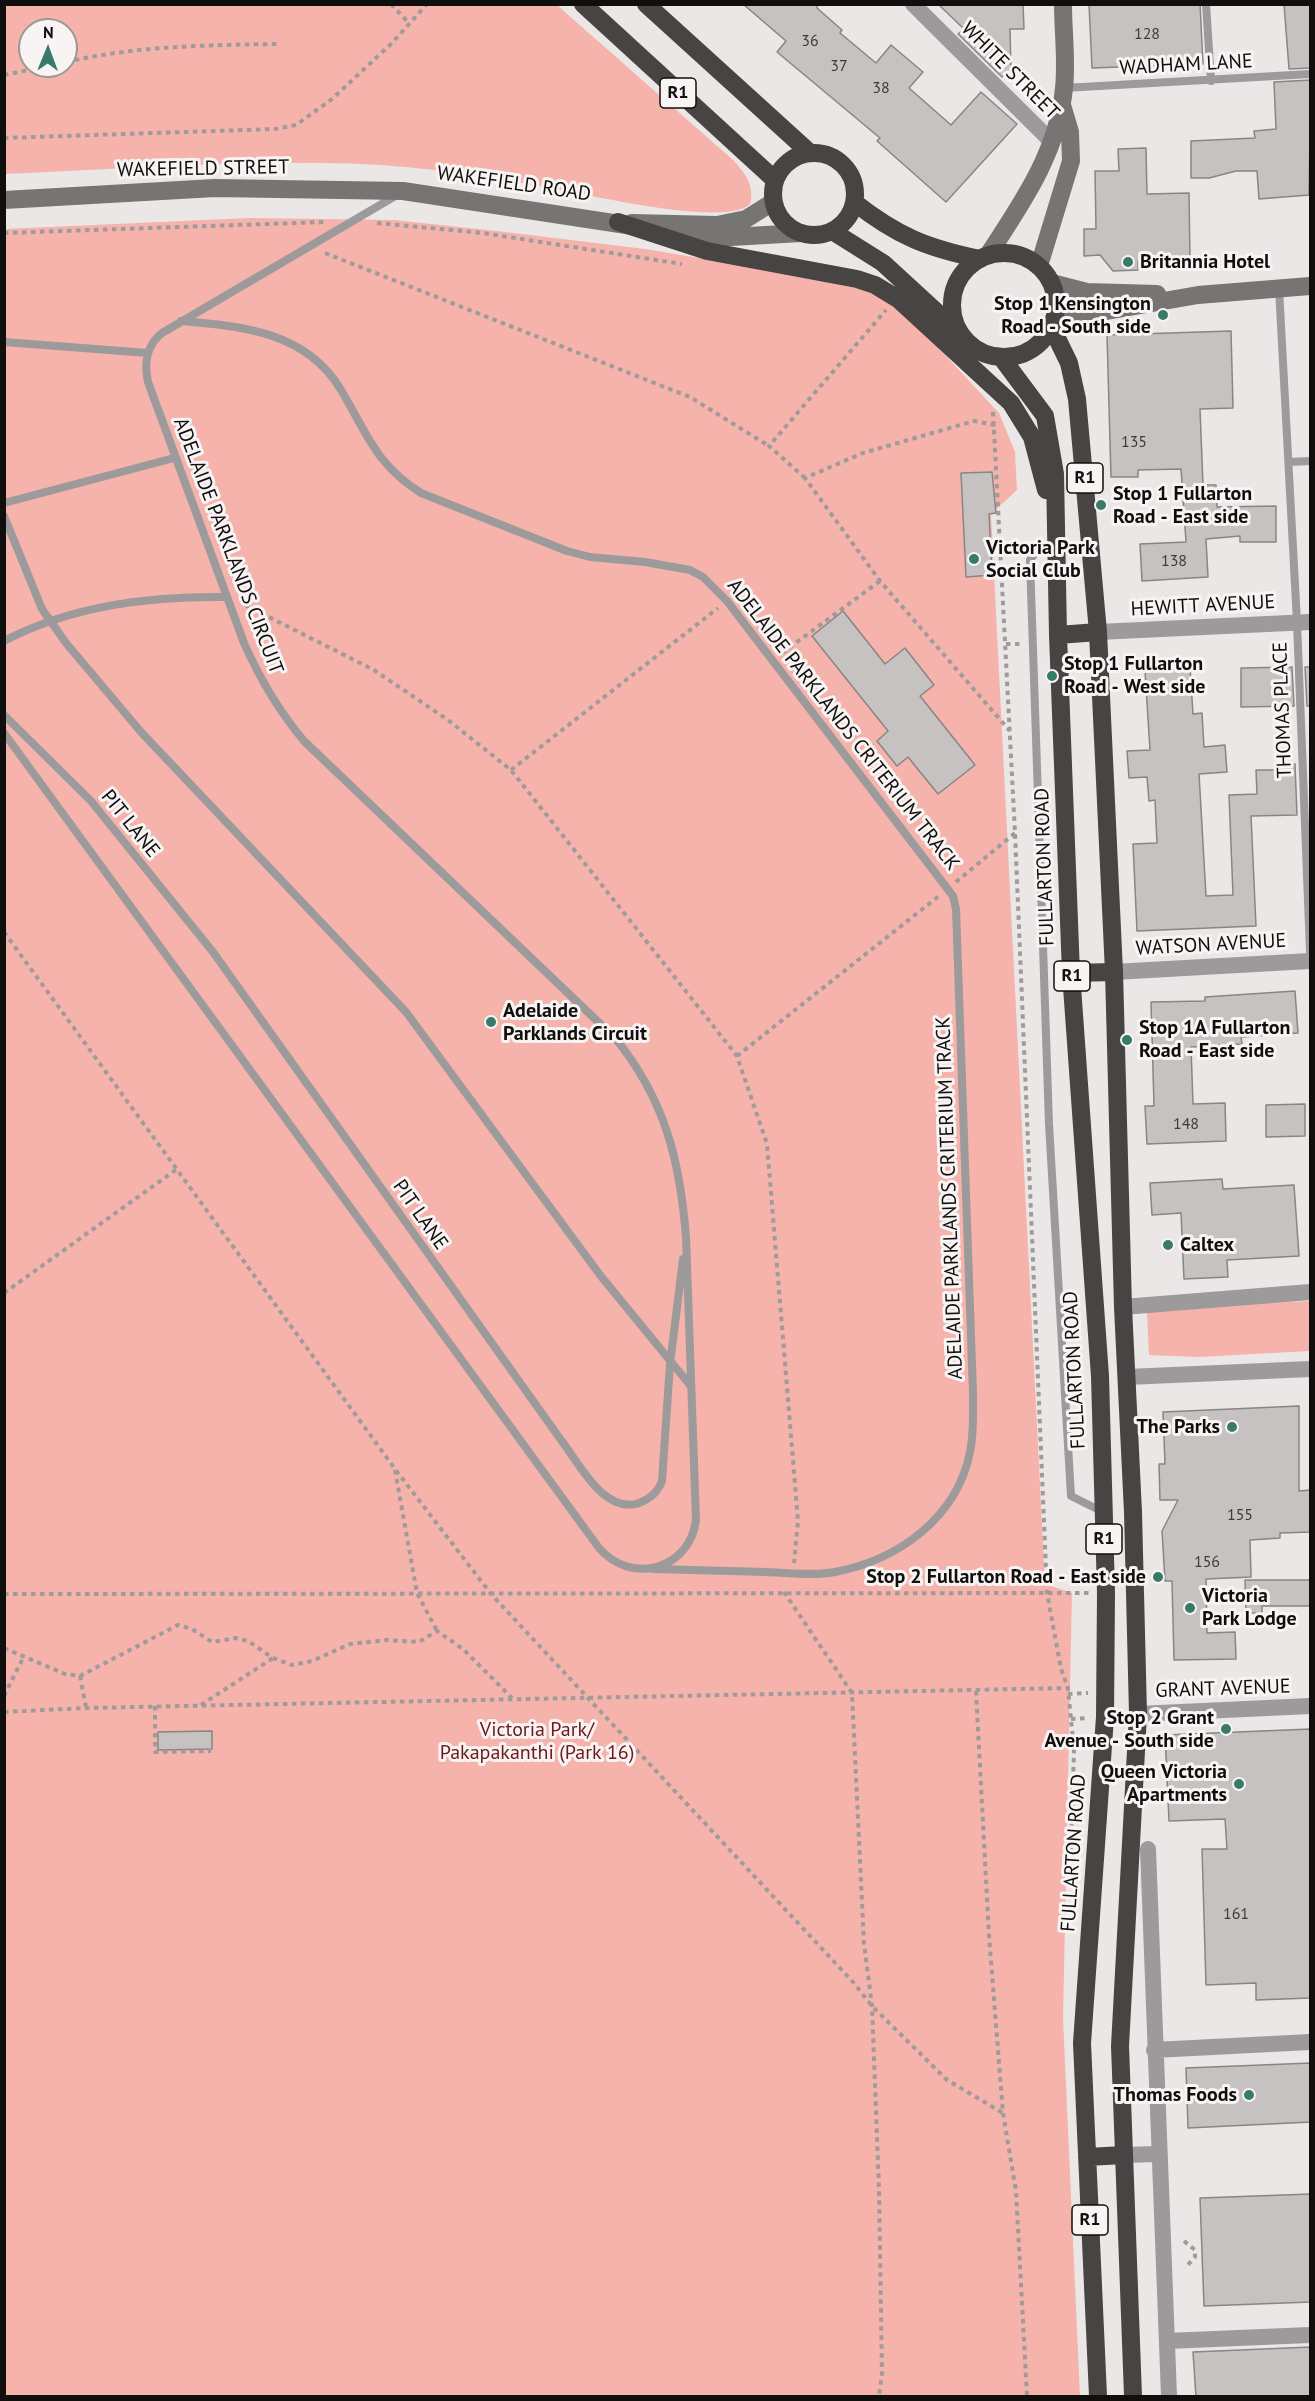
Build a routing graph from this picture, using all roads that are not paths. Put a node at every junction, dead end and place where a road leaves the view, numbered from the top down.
1 (583, 4) edge
2 (646, 4) edge
3 (913, 4) edge
4 (1063, 4) edge
5 (1206, 4) edge
6 (1311, 74) edge
7 (1210, 81) junction
8 (1063, 96) junction
9 (1051, 141) junction
10 (810, 153) junction
11 (775, 180) junction
12 (403, 191) junction
13 (4, 200) edge
14 (773, 202) junction
15 (854, 202) junction
16 (618, 222) junction
17 (832, 231) junction
18 (801, 233) junction
19 (984, 257) junction
20 (1039, 266) junction
21 (1052, 283) junction
22 (1311, 286) edge
23 (1279, 288) junction
24 (1198, 295) junction
25 (180, 321) junction
26 (1053, 324) junction
27 (960, 333) junction
28 (4, 342) edge
29 (148, 353) junction
30 (1001, 357) junction
31 (174, 458) junction
32 (1311, 461) edge
33 (1289, 462) junction
34 (4, 503) edge
35 (4, 516) edge
36 (1056, 544) junction
37 (227, 597) junction
38 (50, 620) junction
39 (1304, 622) edge
40 (1098, 633) junction
41 (1058, 635) junction
42 (4, 641) edge
43 (4, 715) edge
44 (4, 733) edge
45 (1307, 791) edge
46 (1311, 951) edge
47 (1311, 961) edge
48 (1114, 972) junction
49 (1071, 973) junction
50 (686, 1238) junction
51 (1311, 1292) edge
52 (1123, 1307) junction
53 (1096, 1317) junction
54 (670, 1364) junction
55 (1311, 1370) edge
56 (1127, 1377) junction
57 (690, 1385) junction
58 (1104, 1512) junction
59 (646, 1569) junction
60 (1311, 1706) edge
61 (1138, 1714) junction
62 (1105, 1717) junction
63 (1148, 1849) dead end
64 (1311, 2042) edge
65 (1154, 2050) junction
66 (1159, 2154) junction
67 (1124, 2155) junction
68 (1087, 2157) junction
69 (1311, 2335) edge
70 (1167, 2341) junction
71 (1098, 2397) edge
72 (1133, 2397) edge
73 (1169, 2397) edge

1 - 11 highway, R1
2 - 10 highway, R1
3 - 9 street, WHITE STREET
4 - 8 main road
5 - 7 lane
6 - 7 lane, WADHAM LANE
7 - 8 lane, WADHAM LANE
8 - 9 main road
8 - 20 main road
9 - 19 main road
10 - 11 highway
10 - 15 highway, R1
11 - 14 highway
12 - 13 main road, WAKEFIELD STREET
12 - 16 main road, WAKEFIELD ROAD
12 - 25 lane
14 - 16 main road, WAKEFIELD ROAD
14 - 18 highway
15 - 17 highway
15 - 19 highway, R1
16 - 18 main road, WAKEFIELD ROAD
16 - 36 highway
17 - 18 highway
17 - 27 highway
19 - 20 highway, R1
19 - 27 highway
20 - 21 highway, R1
21 - 24 main road
21 - 26 highway, R1
22 - 23 main road
23 - 24 main road
23 - 33 lane, THOMAS PLACE
24 - 26 main road
25 - 29 lane
25 - 59 lane, ADELAIDE PARKLANDS CRITERIUM TRACK
26 - 30 highway
26 - 40 highway, R1
27 - 30 highway
28 - 29 lane
29 - 31 lane, ADELAIDE PARKLANDS CIRCUIT
30 - 36 highway, FULLARTON ROAD / R1
31 - 34 lane
31 - 37 lane, ADELAIDE PARKLANDS CIRCUIT
32 - 33 lane
33 - 39 lane, THOMAS PLACE
35 - 38 lane
36 - 41 highway, FULLARTON ROAD / R1
36 - 58 lane
37 - 38 lane
37 - 50 lane, ADELAIDE PARKLANDS CIRCUIT
38 - 42 lane
38 - 54 lane
39 - 40 street, HEWITT AVENUE
39 - 45 lane, THOMAS PLACE
40 - 41 highway
40 - 48 highway, R1
41 - 49 highway, FULLARTON ROAD / R1
43 - 54 lane, PIT LANE
44 - 59 lane
45 - 46 lane, THOMAS PLACE
47 - 48 street, WATSON AVENUE
48 - 49 highway
48 - 52 highway, R1
49 - 53 highway, FULLARTON ROAD / R1
50 - 54 lane, PIT LANE
50 - 57 lane, ADELAIDE PARKLANDS CIRCUIT
51 - 52 street
52 - 53 highway
52 - 56 highway, R1
53 - 58 highway, FULLARTON ROAD / R1
54 - 57 lane
55 - 56 street
56 - 61 highway, R1
57 - 59 lane, ADELAIDE PARKLANDS CIRCUIT
58 - 62 highway, FULLARTON ROAD / R1
60 - 61 street, GRANT AVENUE
61 - 62 highway
61 - 67 highway, R1
62 - 68 highway, FULLARTON ROAD / R1
63 - 65 street
64 - 65 street
65 - 66 street
66 - 67 street
66 - 70 street
67 - 68 highway
67 - 72 highway, R1
68 - 71 highway, FULLARTON ROAD / R1
69 - 70 street
70 - 73 street

